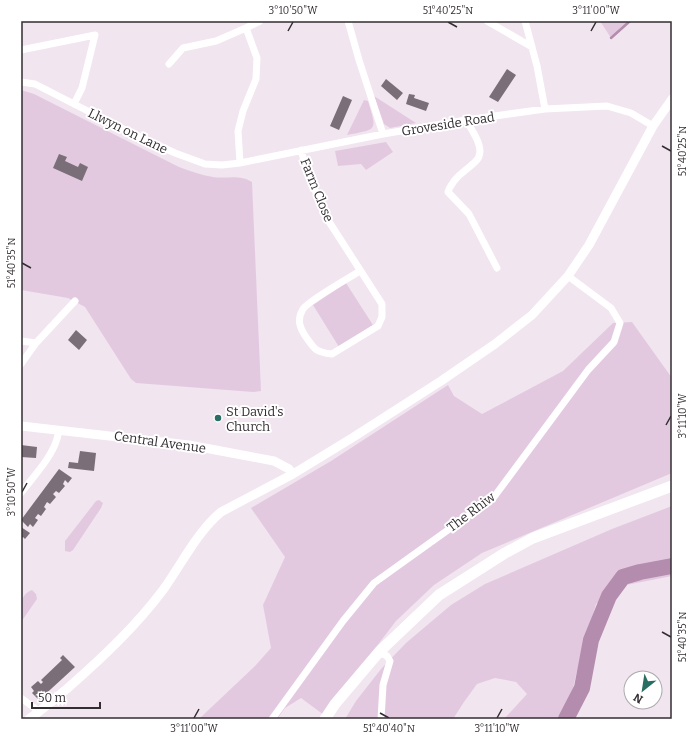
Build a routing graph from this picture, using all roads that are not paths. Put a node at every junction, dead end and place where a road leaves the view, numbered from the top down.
1 (260, 21) edge
2 (348, 21) edge
3 (486, 21) edge
4 (525, 21) edge
5 (246, 28) junction
6 (532, 48) junction
7 (21, 50) edge
8 (169, 64) dead end
9 (21, 82) edge
10 (672, 99) edge
11 (74, 104) junction
12 (545, 109) junction
13 (466, 120) junction
14 (654, 126) junction
15 (383, 134) junction
16 (301, 150) junction
17 (240, 163) junction
18 (497, 268) dead end
19 (360, 271) junction
20 (568, 276) junction
21 (75, 301) dead end
22 (21, 341) edge
23 (36, 343) junction
24 (21, 364) edge
25 (21, 426) edge
26 (59, 430) junction
27 (293, 474) junction
28 (672, 486) edge
29 (21, 493) edge
30 (378, 652) junction
31 (21, 698) edge
32 (40, 712) junction
33 (29, 719) edge
34 (272, 719) edge
35 (325, 719) edge
36 (381, 719) edge

1 - 5 street
2 - 15 street
3 - 6 street
4 - 6 street
5 - 8 street
5 - 17 street
6 - 12 street
7 - 11 street
9 - 11 street, Llwyn on Lane
10 - 14 street
11 - 17 street, Llwyn on Lane
12 - 13 street, Groveside Road
12 - 14 street, Groveside Road
13 - 15 street, Groveside Road
13 - 18 street
14 - 20 street
15 - 16 street, Groveside Road
16 - 17 street, Groveside Road
16 - 19 street, Farm Close
19 - 19 street, Farm Close
20 - 27 street
20 - 34 street, The Rhiw
21 - 23 street
22 - 23 street
23 - 24 street
25 - 26 street, Central Avenue
26 - 27 street, Central Avenue
26 - 29 street
27 - 32 street
28 - 30 main road
30 - 35 main road
30 - 36 street
31 - 32 street
32 - 33 street

